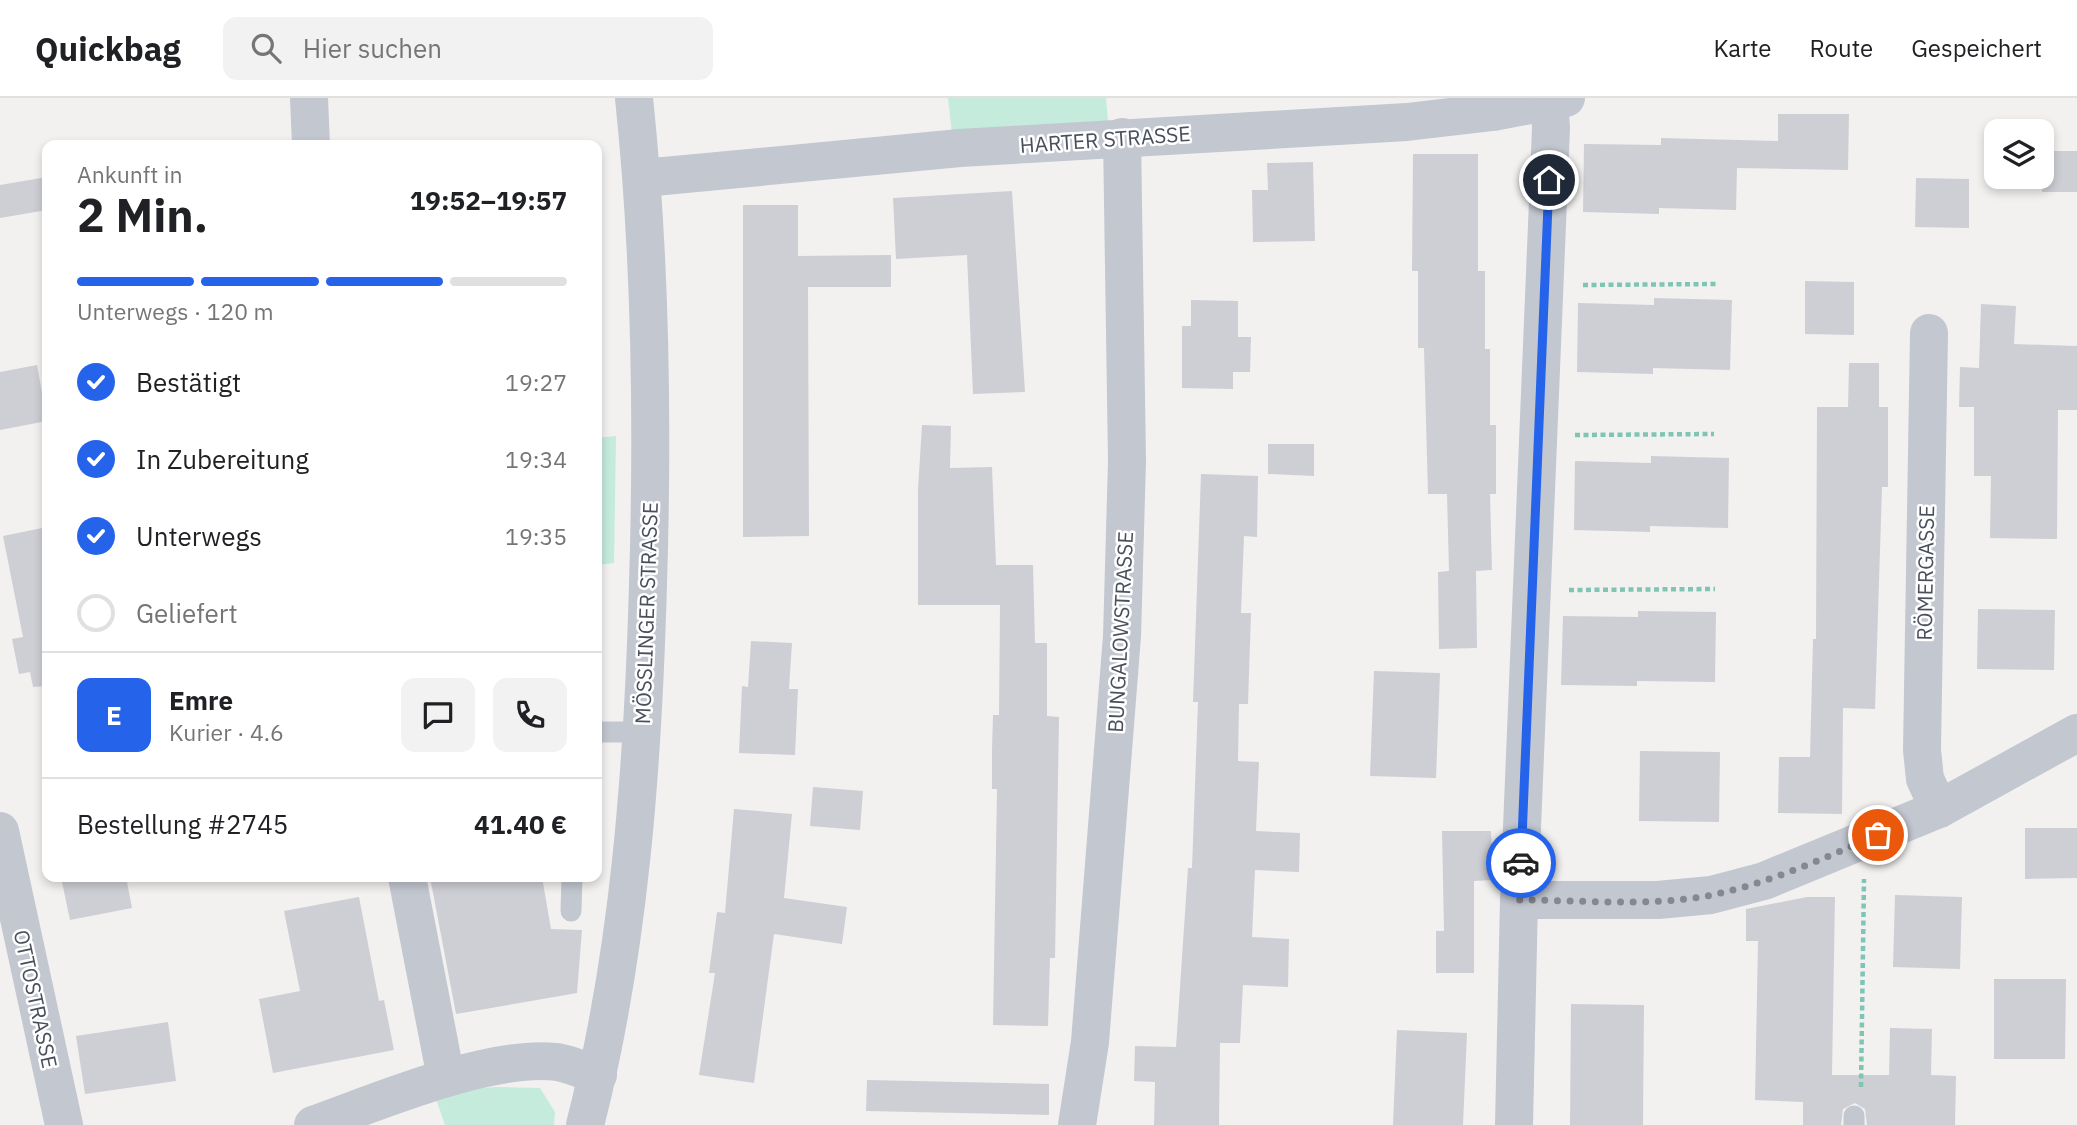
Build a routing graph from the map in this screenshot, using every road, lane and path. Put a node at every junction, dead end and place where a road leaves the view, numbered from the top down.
1 (309, 98) edge
2 (634, 98) edge
3 (1557, 100) edge
4 (1312, 112) edge
5 (1122, 137) junction
6 (311, 140) edge
7 (643, 178) junction
8 (1719, 284) dead end
9 (1545, 285) junction
10 (1929, 333) dead end
11 (1714, 434) dead end
12 (1539, 435) junction
13 (1715, 589) dead end
14 (1532, 590) junction
15 (602, 732) edge
16 (641, 732) junction
17 (2077, 733) edge
18 (1939, 809) junction
19 (0, 831) edge
20 (1858, 844) junction
21 (408, 882) edge
22 (572, 882) edge
23 (1519, 900) junction
24 (571, 911) dead end
25 (598, 1075) junction
26 (446, 1078) junction
27 (1854, 1120) edge
28 (64, 1125) edge
29 (313, 1125) edge
30 (585, 1125) edge
31 (1077, 1125) edge
32 (1514, 1125) edge

1 - 6 street
2 - 7 street, MÖSSLINGER STRASSE
3 - 4 street, HARTER STRASSE
3 - 9 street
4 - 5 street, HARTER STRASSE
5 - 7 street, HARTER STRASSE
5 - 31 street, BUNGALOWSTRASSE
7 - 16 street, MÖSSLINGER STRASSE
8 - 9 path
9 - 12 street
10 - 18 street, RÖMERGASSE
11 - 12 path
12 - 14 street
13 - 14 path
14 - 23 street
15 - 16 lane
16 - 25 street, MÖSSLINGER STRASSE
17 - 18 street
18 - 20 street
19 - 28 street, OTTOSTRASSE
20 - 23 street
20 - 27 path
21 - 26 street
22 - 24 lane
23 - 32 street
25 - 26 street
25 - 30 street, MÖSSLINGER STRASSE
26 - 29 street

